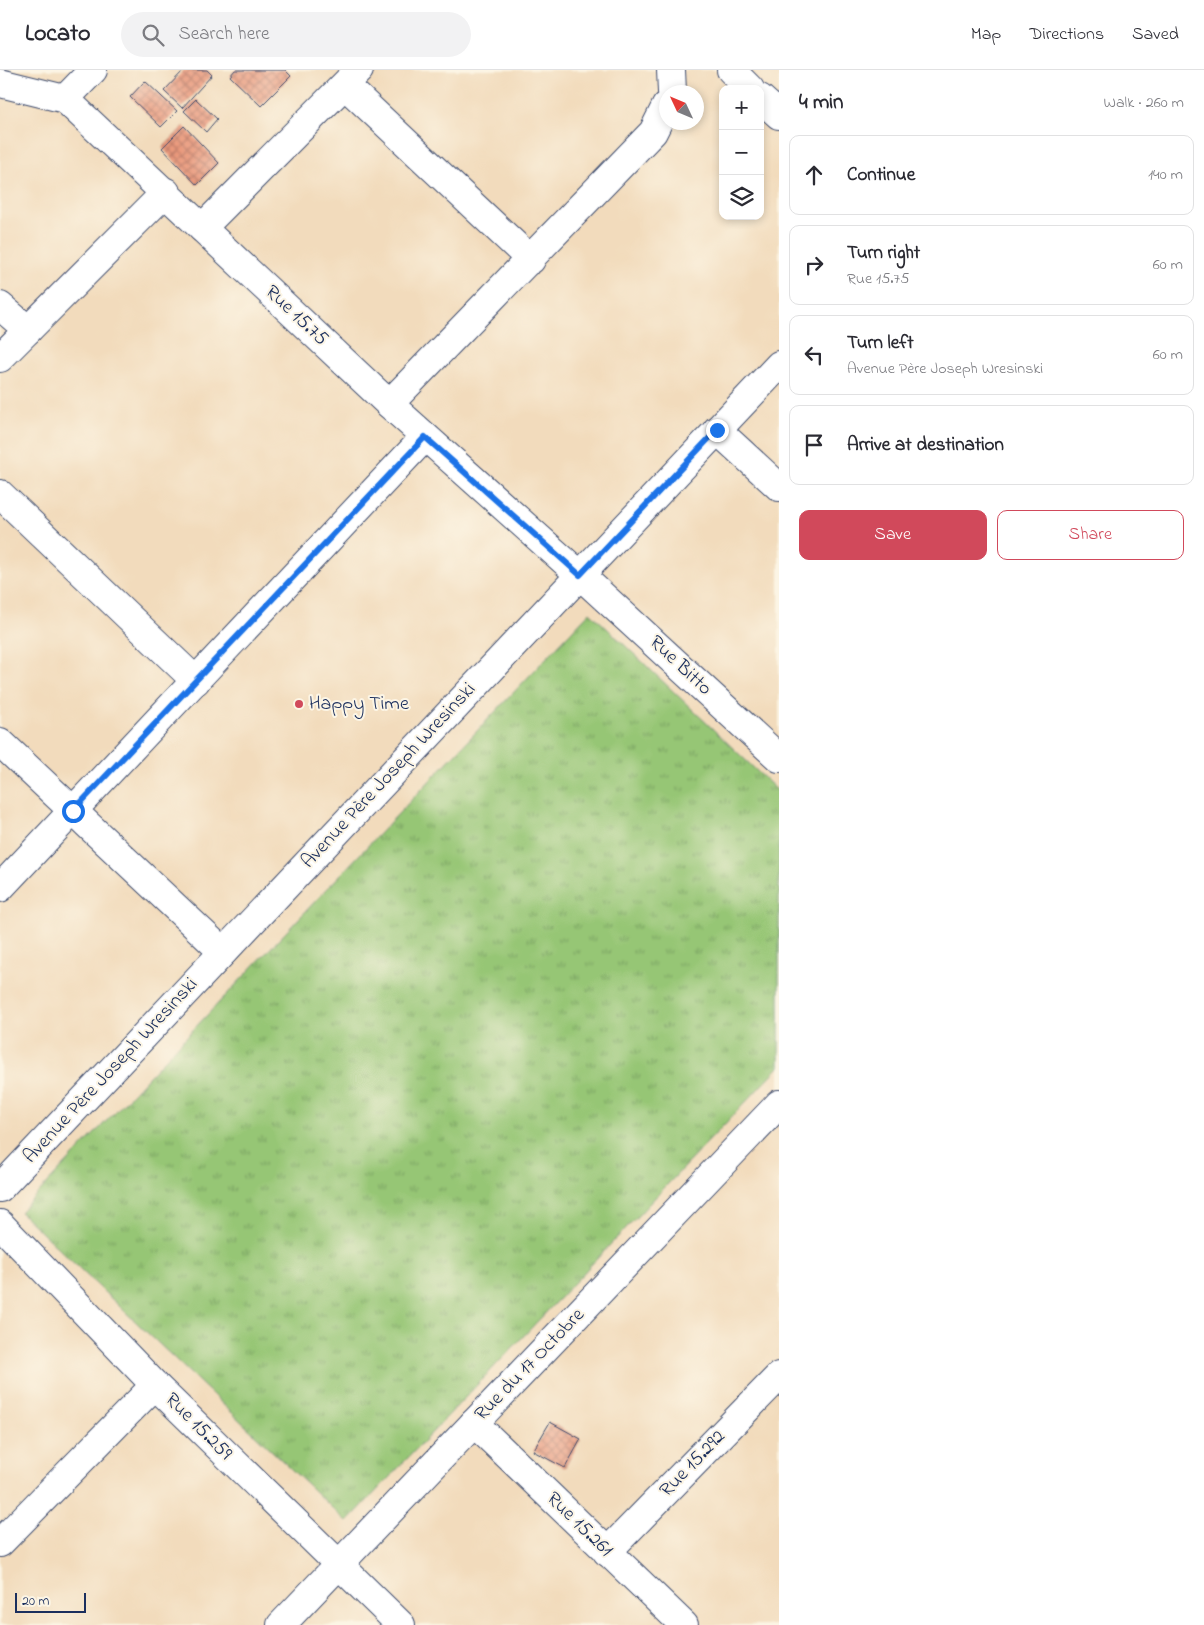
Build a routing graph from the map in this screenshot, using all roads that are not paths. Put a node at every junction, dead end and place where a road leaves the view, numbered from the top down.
1 (93, 70) edge
2 (671, 70) edge
3 (731, 70) edge
4 (352, 78) edge
5 (0, 83) edge
6 (672, 85) edge
7 (746, 85) edge
8 (64, 99) junction
9 (764, 102) edge
10 (779, 115) edge
11 (659, 119) edge
12 (166, 192) junction
13 (202, 228) junction
14 (531, 260) junction
15 (0, 306) edge
16 (28, 330) junction
17 (0, 358) edge
18 (779, 365) edge
19 (390, 404) junction
20 (717, 430) junction
21 (425, 437) junction
22 (779, 487) edge
23 (0, 494) edge
24 (580, 575) junction
25 (196, 681) junction
26 (0, 742) edge
27 (779, 758) edge
28 (73, 811) junction
29 (0, 888) edge
30 (223, 952) junction
31 (779, 1104) edge
32 (0, 1188) edge
33 (0, 1224) edge
34 (779, 1376) edge
35 (155, 1385) junction
36 (474, 1423) junction
37 (5, 1527) edge
38 (607, 1552) junction
39 (338, 1565) junction
40 (282, 1625) edge
41 (401, 1625) edge
42 (684, 1625) edge

1 - 8 street
2 - 6 street
3 - 7 street
4 - 13 street
4 - 14 street
5 - 8 street, Rue 15.75
8 - 12 street, Rue 15.75
9 - 10 street
11 - 14 street
12 - 13 street, Rue 15.75
12 - 16 street
13 - 19 street, Rue 15.75
14 - 19 street
15 - 16 street
16 - 17 street
18 - 20 street, Avenue Père Joseph Wresinski
19 - 21 street, Rue 15.75
20 - 22 street
20 - 24 street, Avenue Père Joseph Wresinski
21 - 24 street, Rue 15.75
21 - 25 street
23 - 25 street
24 - 27 street, Rue Bitto
24 - 30 street, Avenue Père Joseph Wresinski
25 - 28 street
26 - 28 street
28 - 29 street
28 - 30 street
30 - 32 street, Avenue Père Joseph Wresinski
31 - 36 street, Rue du 17 Octobre
33 - 35 street, Rue 15.259
34 - 38 street, Rue 15.292
35 - 37 street
35 - 39 street, Rue 15.259
36 - 38 street, Rue 15.261
36 - 39 street, Rue du 17 Octobre
38 - 42 street, Rue 15.261
39 - 40 street, Rue du 17 Octobre
39 - 41 street, Rue 15.259

